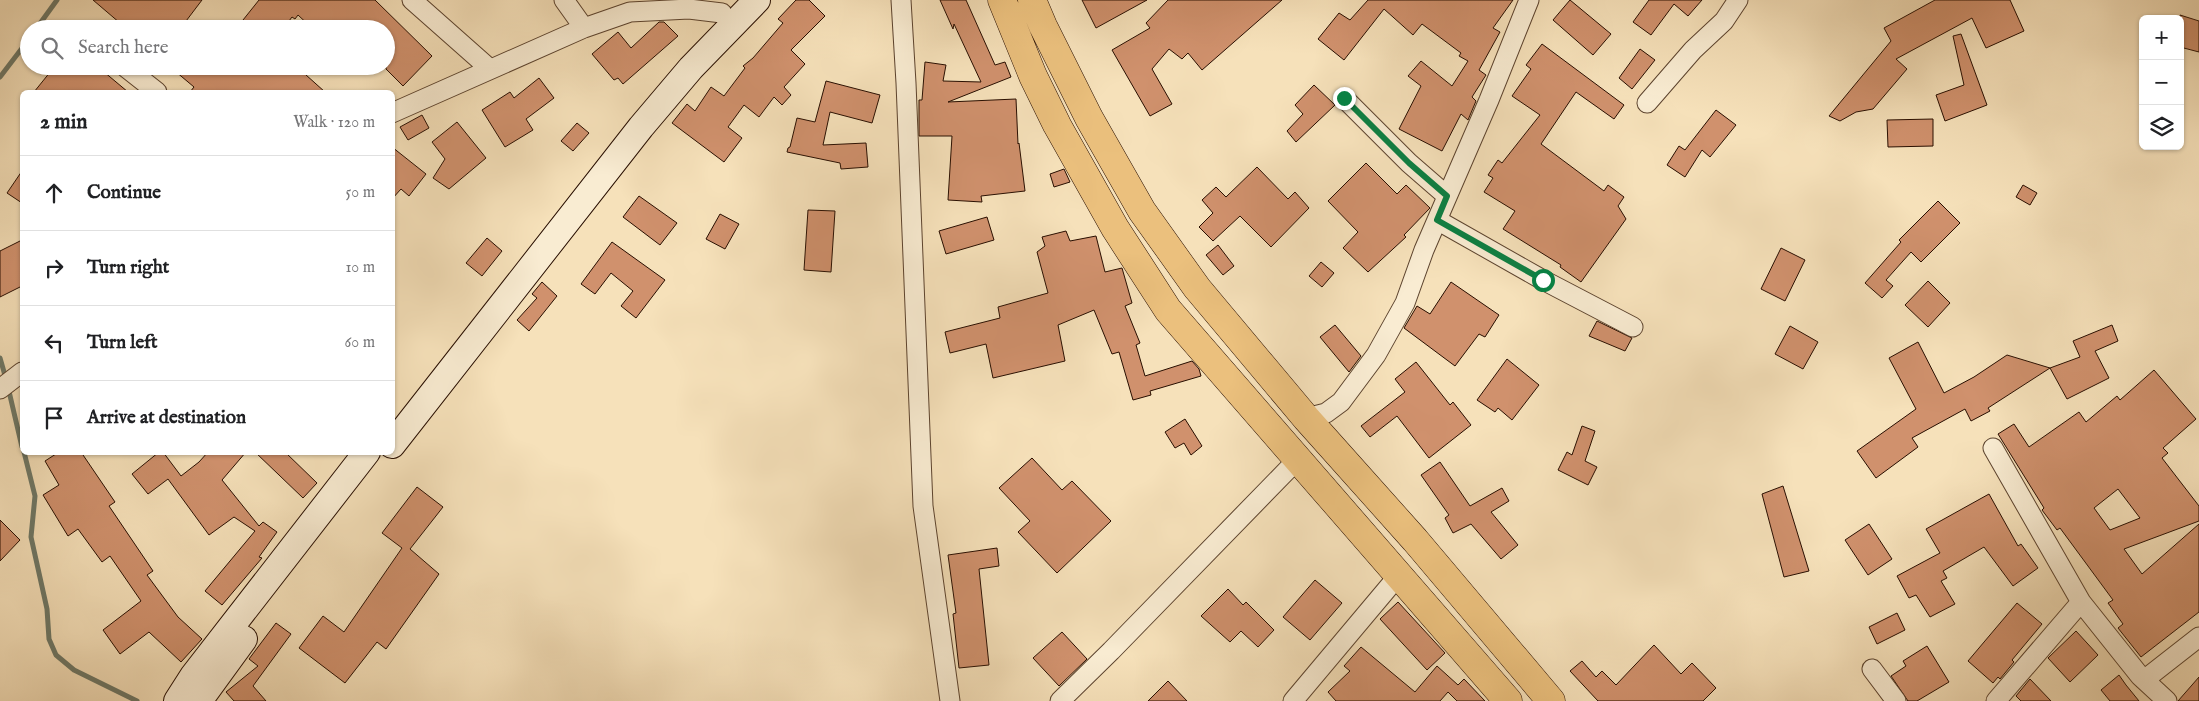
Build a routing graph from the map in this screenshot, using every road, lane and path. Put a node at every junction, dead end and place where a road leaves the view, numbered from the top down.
1 (412, 0) edge
2 (564, 0) edge
3 (757, 0) edge
4 (901, 0) edge
5 (1002, 0) edge
6 (1032, 0) edge
7 (1529, 0) edge
8 (1738, 0) edge
9 (729, 7) edge
10 (584, 28) junction
11 (490, 69) junction
12 (135, 75) edge
13 (154, 90) edge
14 (1344, 98) dead end
15 (1647, 103) dead end
16 (395, 112) edge
17 (1447, 196) junction
18 (1437, 220) junction
19 (1632, 326) dead end
20 (20, 373) edge
21 (0, 389) edge
22 (395, 416) edge
23 (1306, 418) junction
24 (395, 441) edge
25 (1993, 448) dead end
26 (365, 455) edge
27 (384, 455) edge
28 (1298, 459) junction
29 (1398, 576) junction
30 (2081, 602) junction
31 (2199, 637) edge
32 (1872, 669) dead end
33 (2144, 680) junction
34 (176, 701) edge
35 (199, 701) edge
36 (950, 701) edge
37 (1060, 701) edge
38 (1293, 701) edge
39 (1508, 701) edge
40 (1551, 701) edge
41 (1896, 701) edge
42 (1996, 701) edge
43 (2167, 701) edge

1 - 11 street
2 - 10 street
3 - 24 street
4 - 36 street
5 - 28 highway
6 - 23 highway
7 - 17 street
8 - 15 street
9 - 10 street
9 - 22 street
10 - 11 street
11 - 16 street
12 - 13 street
14 - 17 street
17 - 18 street
18 - 19 street
18 - 23 street
20 - 21 street
23 - 40 highway
25 - 30 street
26 - 34 street
27 - 35 street
28 - 29 highway
28 - 37 street
29 - 38 street
29 - 39 highway
30 - 33 street
30 - 42 street
31 - 33 street
32 - 41 street
33 - 43 street

